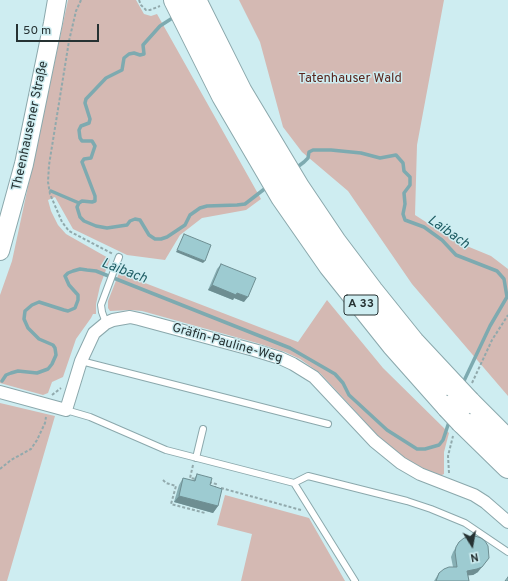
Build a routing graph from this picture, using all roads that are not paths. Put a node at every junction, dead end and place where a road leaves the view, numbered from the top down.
1 (57, 0) edge
2 (195, 0) edge
3 (170, 2) edge
4 (198, 27) junction
5 (0, 251) edge
6 (119, 257) road end
7 (106, 323) junction
8 (81, 361) junction
9 (0, 392) edge
10 (459, 405) junction
11 (66, 410) junction
12 (328, 424) dead end
13 (203, 429) dead end
14 (508, 442) edge
15 (196, 458) junction
16 (508, 467) edge
17 (294, 483) junction
18 (508, 522) edge
19 (508, 552) edge
20 (355, 581) edge

1 - 5 main road, Theenhausener Straße
2 - 4 highway, A 33
3 - 4 highway, A 33
4 - 10 highway, A 33
6 - 7 lane
7 - 8 street, Gräfin-Pauline-Weg
7 - 18 street, Gräfin-Pauline-Weg
8 - 11 street, Gräfin-Pauline-Weg
8 - 12 lane
9 - 11 street
10 - 14 highway, A 33
10 - 16 highway, A 33
11 - 15 lane
13 - 15 lane
15 - 17 lane
17 - 19 lane
17 - 20 lane

